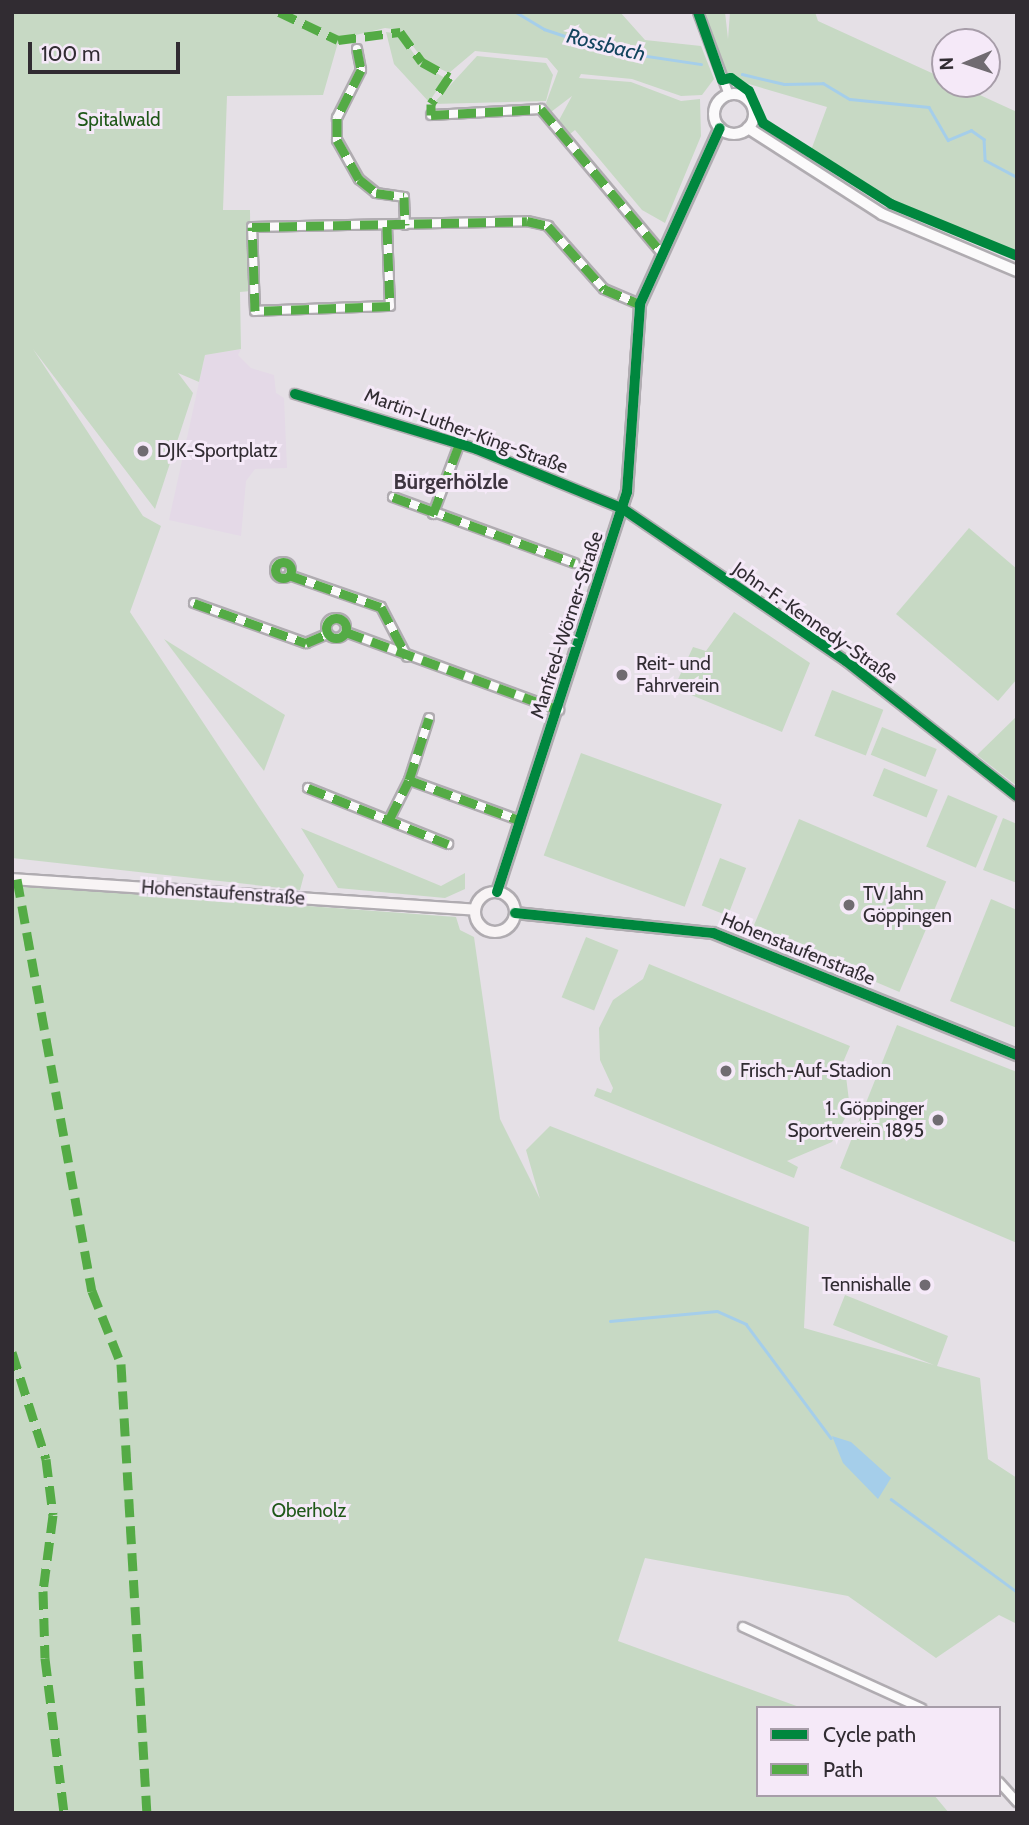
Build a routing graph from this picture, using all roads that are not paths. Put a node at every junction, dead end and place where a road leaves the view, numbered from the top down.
1 (698, 12) edge
2 (357, 49) dead end
3 (729, 95) junction
4 (431, 115) dead end
5 (720, 128) junction
6 (748, 128) junction
7 (405, 225) junction
8 (387, 226) junction
9 (661, 252) junction
10 (1017, 271) edge
11 (640, 304) junction
12 (295, 394) dead end
13 (459, 446) junction
14 (393, 497) dead end
15 (623, 509) junction
16 (433, 514) junction
17 (574, 563) dead end
18 (289, 575) dead end
19 (194, 603) dead end
20 (346, 632) junction
21 (327, 634) junction
22 (407, 657) junction
23 (559, 710) junction
24 (429, 718) dead end
25 (409, 780) junction
26 (308, 788) dead end
27 (1017, 796) edge
28 (390, 818) junction
29 (519, 820) junction
30 (448, 844) dead end
31 (12, 878) edge
32 (496, 892) junction
33 (475, 910) junction
34 (515, 913) junction
35 (1017, 1055) edge
36 (743, 1627) dead end
37 (917, 1706) edge
38 (1001, 1784) edge
39 (1017, 1802) edge

1 - 3 street
2 - 7 street
3 - 5 street
3 - 6 street
4 - 9 street
5 - 6 street
5 - 9 street, Manfred-Wörner-Straße
6 - 10 street
7 - 8 street
7 - 11 street
8 - 8 street
9 - 11 street, Manfred-Wörner-Straße
11 - 15 street, Manfred-Wörner-Straße
12 - 13 street, Martin-Luther-King-Straße
13 - 15 street, Martin-Luther-King-Straße
13 - 16 street, Martin-Luther-King-Straße
14 - 16 street
15 - 23 street, Manfred-Wörner-Straße
15 - 27 street, John-F.-Kennedy-Straße
16 - 17 street
18 - 22 street
19 - 21 street
20 - 21 street
20 - 21 street
20 - 22 street
22 - 23 street
23 - 29 street, Manfred-Wörner-Straße
24 - 25 street
25 - 28 street
25 - 29 street
26 - 28 street
28 - 30 street
29 - 32 street, Manfred-Wörner-Straße
31 - 33 main road, Hohenstaufenstraße
32 - 33 main road
32 - 34 main road
33 - 34 main road
34 - 35 main road, Hohenstaufenstraße
36 - 37 street
38 - 39 street

